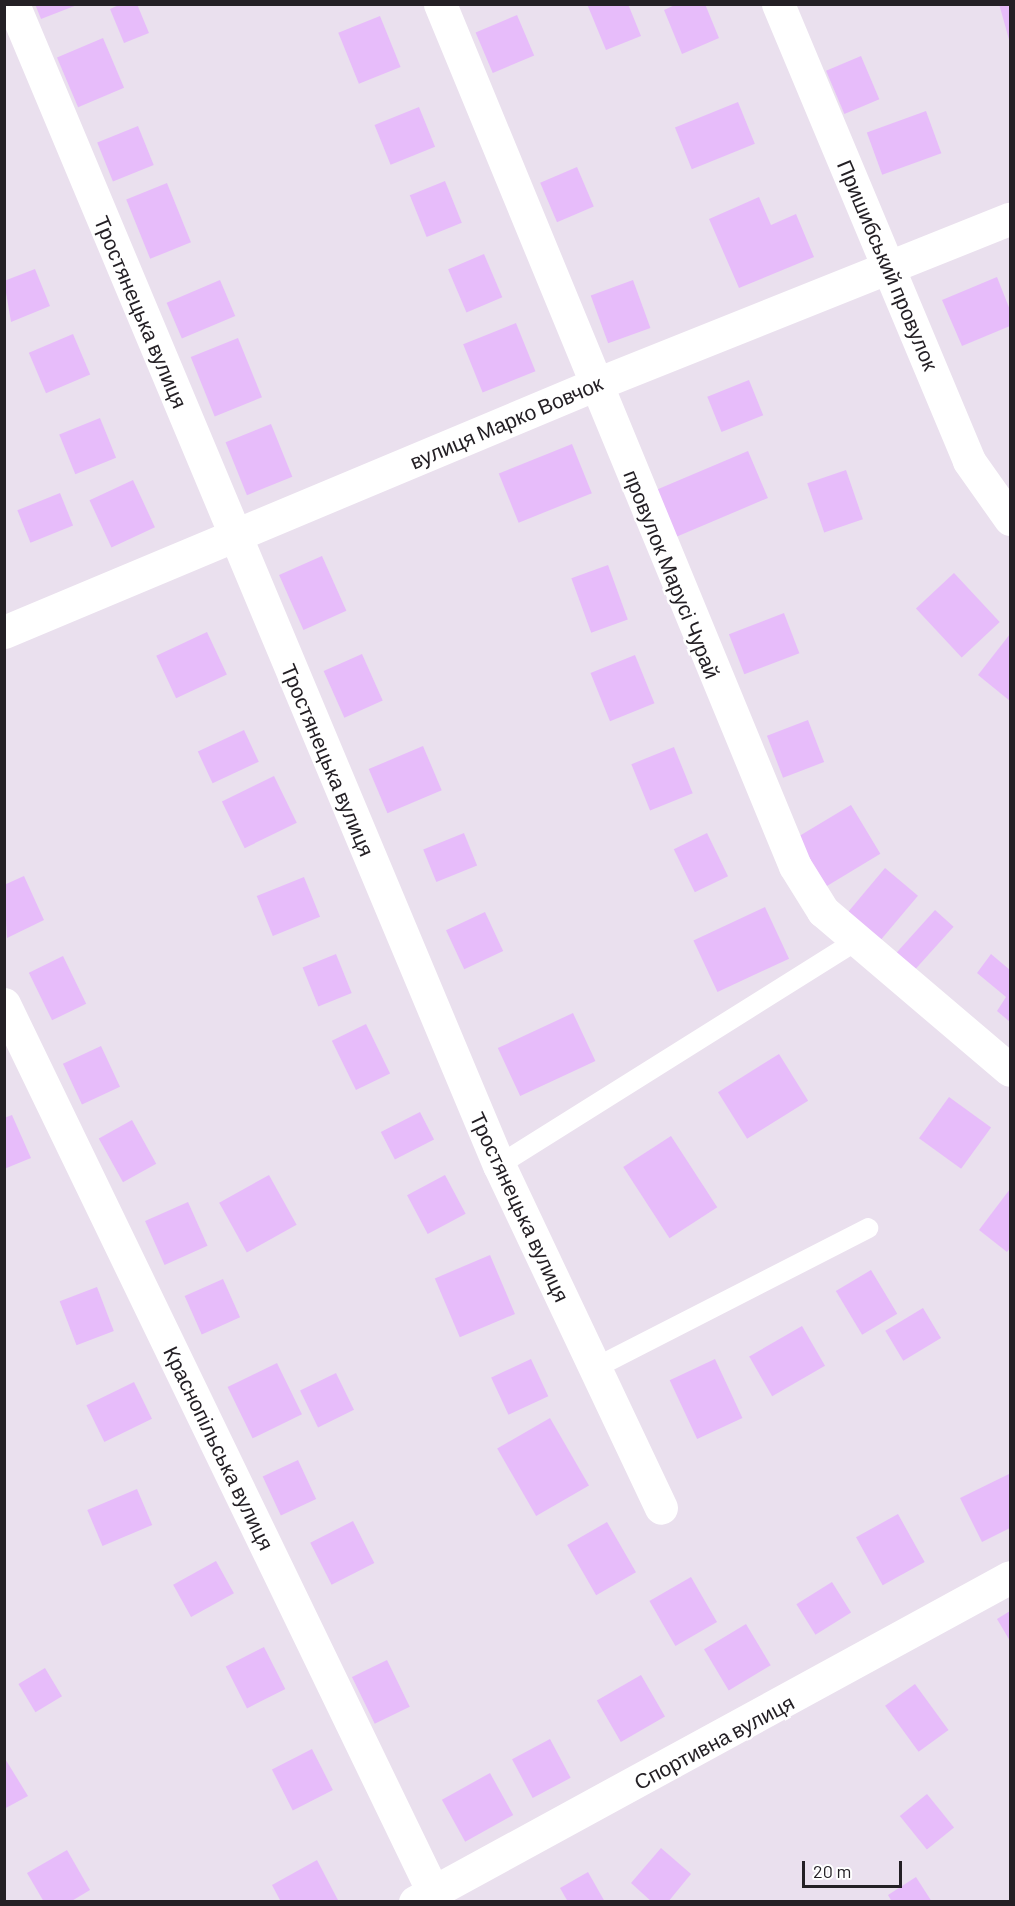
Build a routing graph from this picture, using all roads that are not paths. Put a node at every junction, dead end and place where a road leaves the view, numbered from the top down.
1 (13, 4) edge
2 (440, 4) edge
3 (778, 4) edge
4 (1011, 219) edge
5 (891, 270) junction
6 (594, 385) junction
7 (1011, 519) edge
8 (234, 537) junction
9 (4, 632) edge
10 (856, 941) junction
11 (4, 1004) edge
12 (1011, 1070) edge
13 (498, 1165) junction
14 (868, 1228) dead end
15 (595, 1368) junction
16 (661, 1508) dead end
17 (1011, 1577) edge
18 (424, 1897) edge

1 - 8 street, Тростянецька вулиця
2 - 6 street, провулок Марусі Чурай
3 - 5 street, Пришибський провулок
4 - 5 street, вулиця Марко Вовчок
5 - 6 street, вулиця Марко Вовчок
5 - 7 street, Пришибський провулок
6 - 8 street, вулиця Марко Вовчок
6 - 10 street, провулок Марусі Чурай
8 - 9 street, вулиця Марко Вовчок
8 - 13 street, Тростянецька вулиця
10 - 12 street, провулок Марусі Чурай
10 - 13 lane
11 - 18 street, Краснопільська вулиця
13 - 15 street, Тростянецька вулиця
14 - 15 lane
15 - 16 street, Тростянецька вулиця
17 - 18 street, Спортивна вулиця

